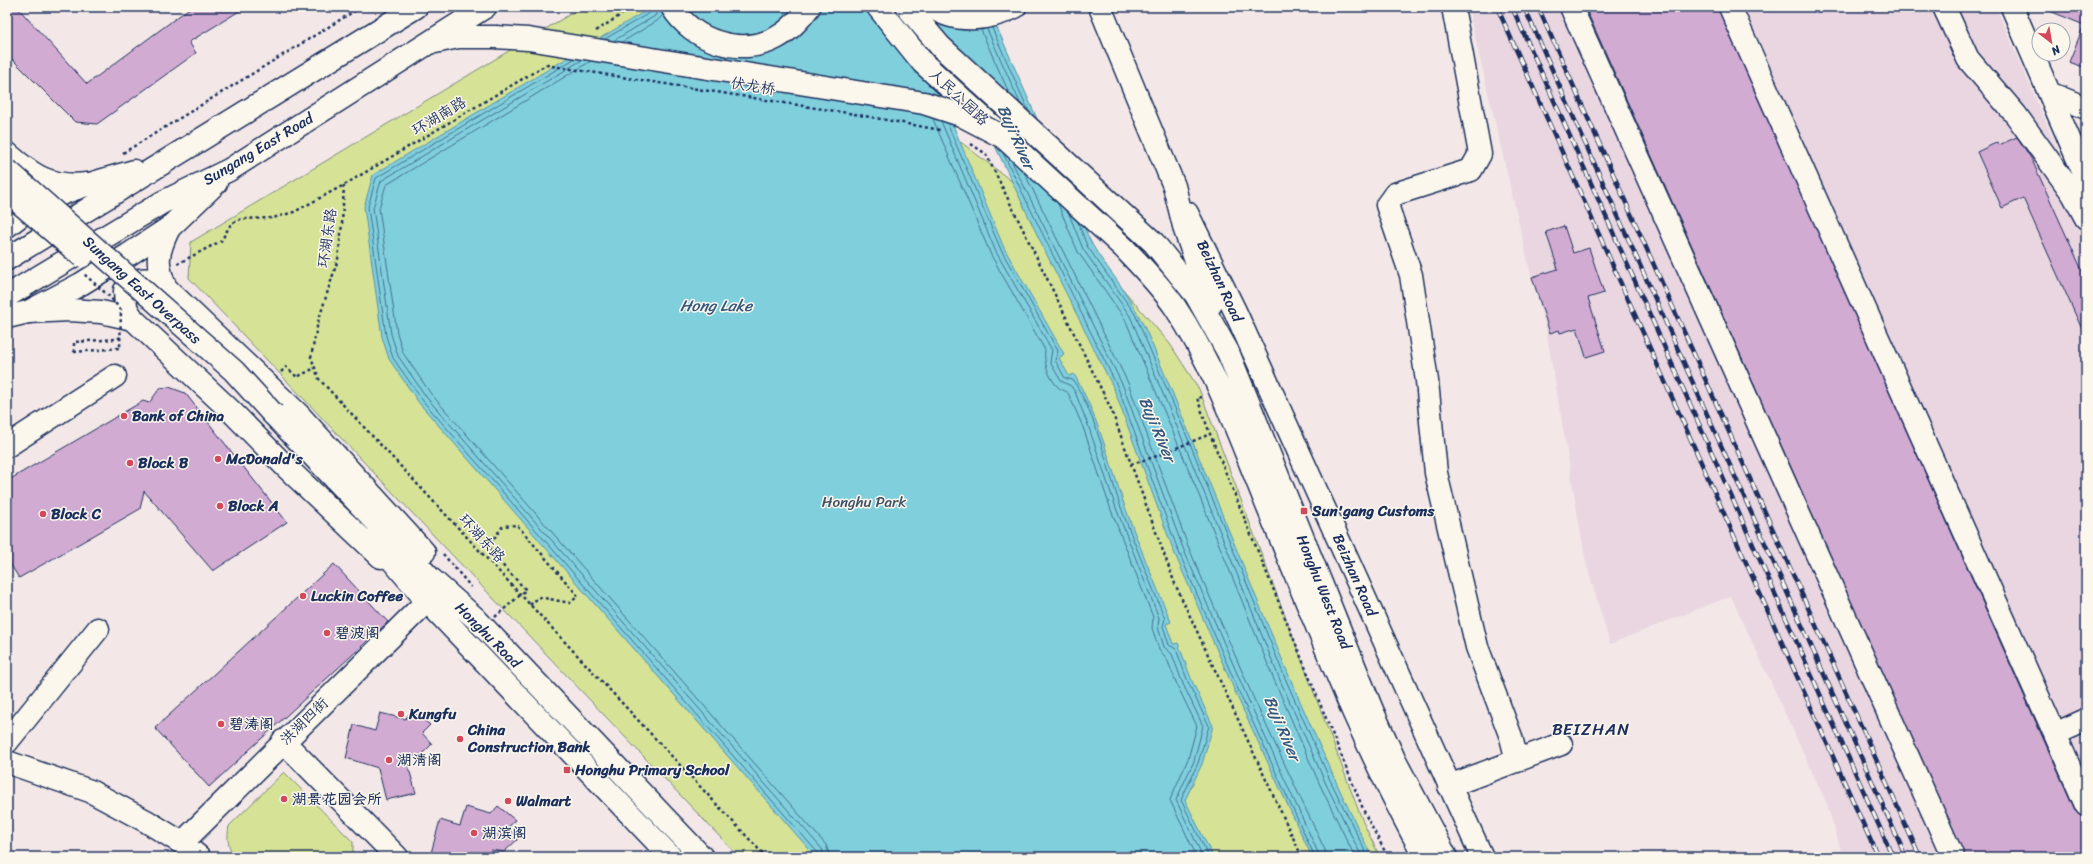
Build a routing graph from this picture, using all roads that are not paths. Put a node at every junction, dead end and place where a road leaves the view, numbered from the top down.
1 (416, 7) edge
2 (485, 7) edge
3 (672, 7) edge
4 (809, 7) edge
5 (878, 7) edge
6 (907, 7) edge
7 (932, 7) edge
8 (1015, 7) edge
9 (1100, 7) edge
10 (1453, 7) edge
11 (1571, 7) edge
12 (1730, 7) edge
13 (1944, 7) edge
14 (2012, 7) edge
15 (401, 13) edge
16 (424, 44) junction
17 (2049, 93) junction
18 (2086, 108) edge
19 (1001, 136) junction
20 (2086, 144) edge
21 (7, 153) edge
22 (160, 163) junction
23 (7, 170) edge
24 (230, 170) junction
25 (2085, 177) edge
26 (90, 183) junction
27 (1174, 186) junction
28 (7, 192) edge
29 (2086, 218) edge
30 (7, 226) edge
31 (169, 228) junction
32 (7, 259) edge
33 (1172, 264) joint
34 (1153, 278) joint
35 (166, 288) junction
36 (7, 296) edge
37 (28, 312) junction
38 (7, 317) edge
39 (133, 319) junction
40 (1228, 352) junction
41 (115, 376) dead end
42 (269, 418) junction
43 (7, 446) edge
44 (427, 601) junction
45 (486, 615) junction
46 (98, 629) dead end
47 (2086, 720) edge
48 (2055, 734) junction
49 (283, 741) junction
50 (7, 742) edge
51 (1561, 744) dead end
52 (1517, 761) junction
53 (7, 762) edge
54 (1449, 786) junction
55 (2086, 805) edge
56 (182, 843) junction
57 (199, 857) edge
58 (397, 857) edge
59 (671, 857) edge
60 (702, 857) edge
61 (1425, 857) edge
62 (1446, 857) edge
63 (1482, 857) edge
64 (1953, 857) edge

1 - 15 street
2 - 16 street, Sungang East Road
3 - 4 street
5 - 19 street, 人民公园路, bridge
6 - 33 street, 人民公园路
7 - 8 street
9 - 27 street
10 - 52 street
11 - 64 street
12 - 48 street
13 - 29 street
14 - 17 street
15 - 22 street
16 - 19 street, bridge
16 - 24 street, Sungang East Road
17 - 18 street
17 - 25 street
19 - 34 street, 人民公园路
20 - 25 street
21 - 26 street
22 - 26 street
22 - 32 street
23 - 42 street, Sungang East Overpass, bridge
24 - 31 street
24 - 36 street, Sungang East Road
26 - 30 street
27 - 40 street
27 - 54 street, Beizhan Road
28 - 42 street, Sungang East Overpass, bridge
31 - 35 street
31 - 37 street
33 - 40 street, Honghu West Road
34 - 61 street, Honghu West Road
35 - 39 street
35 - 45 street
37 - 38 street
37 - 39 street
39 - 44 street
40 - 62 street, Honghu West Road
41 - 43 street
42 - 44 street, Honghu Road
42 - 45 street, Honghu Road
44 - 49 street, 洪湖四街
44 - 59 street, Honghu Road
45 - 60 street, Honghu Road
46 - 50 street
47 - 48 street
48 - 55 street
49 - 56 street, 洪湖四街
49 - 58 street
51 - 52 street
52 - 54 street
53 - 56 street
54 - 63 street, Beizhan Road
56 - 57 street

